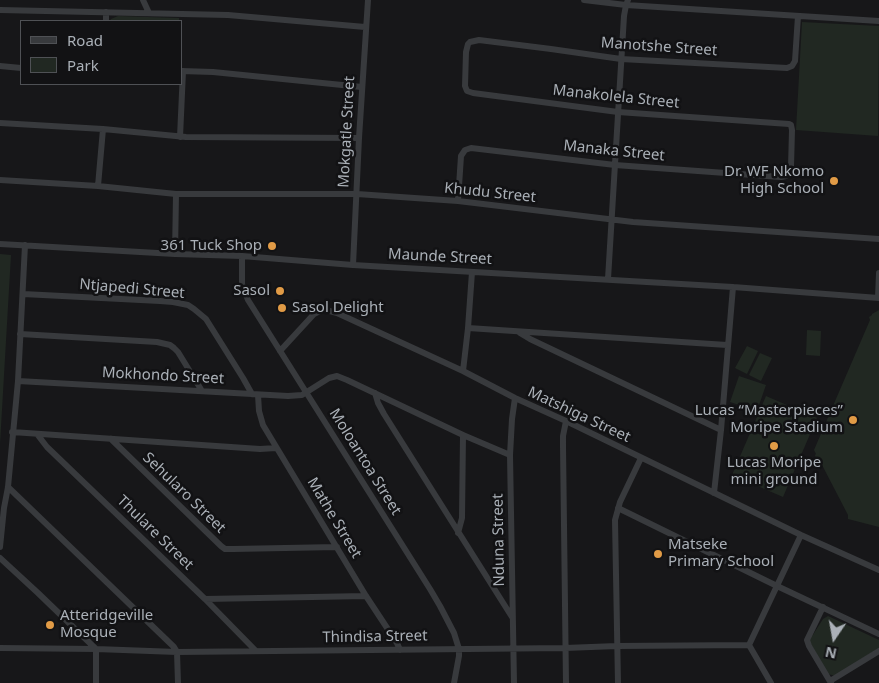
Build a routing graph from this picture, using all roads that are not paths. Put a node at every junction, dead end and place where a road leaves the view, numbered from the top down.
1 (143, 0) edge
2 (368, 0) edge
3 (584, 0) edge
4 (627, 3) edge
5 (0, 10) edge
6 (106, 12) junction
7 (149, 13) junction
8 (798, 16) junction
9 (106, 20) edge
10 (879, 21) edge
11 (365, 28) junction
12 (472, 41) joint
13 (621, 58) junction
14 (0, 66) edge
15 (20, 68) edge
16 (182, 71) edge
17 (182, 85) edge
18 (362, 87) junction
19 (618, 112) junction
20 (0, 123) edge
21 (103, 129) junction
22 (180, 137) junction
23 (358, 138) junction
24 (791, 150) joint
25 (615, 165) junction
26 (0, 180) edge
27 (98, 186) junction
28 (176, 194) junction
29 (356, 194) junction
30 (458, 201) junction
31 (611, 219) junction
32 (879, 239) edge
33 (0, 244) edge
34 (25, 245) junction
35 (175, 254) junction
36 (242, 256) junction
37 (353, 265) junction
38 (472, 272) junction
39 (879, 273) edge
40 (608, 279) junction
41 (733, 287) junction
42 (23, 294) junction
43 (878, 298) edge
44 (468, 328) junction
45 (519, 332) junction
46 (20, 334) junction
47 (728, 345) junction
48 (280, 351) junction
49 (462, 371) junction
50 (18, 381) junction
51 (202, 391) junction
52 (306, 392) junction
53 (375, 393) junction
54 (255, 394) junction
55 (515, 398) junction
56 (566, 421) junction
57 (721, 430) junction
58 (12, 432) junction
59 (36, 434) junction
60 (463, 435) junction
61 (111, 439) junction
62 (276, 448) junction
63 (510, 455) junction
64 (641, 458) junction
65 (8, 487) junction
66 (714, 493) junction
67 (618, 508) junction
68 (458, 533) junction
69 (802, 535) junction
70 (0, 547) edge
71 (337, 547) junction
72 (0, 558) edge
73 (879, 570) edge
74 (777, 586) junction
75 (366, 596) junction
76 (205, 599) junction
77 (823, 607) junction
78 (512, 617) junction
79 (879, 634) edge
80 (749, 645) junction
81 (617, 646) junction
82 (514, 647) junction
83 (0, 648) edge
84 (565, 648) junction
85 (96, 649) junction
86 (459, 649) junction
87 (400, 650) junction
88 (256, 651) junction
89 (879, 651) edge
90 (177, 652) junction
91 (830, 682) edge
92 (96, 683) edge
93 (178, 683) edge
94 (454, 683) edge
95 (514, 683) edge
96 (566, 683) edge
97 (618, 683) edge
98 (771, 683) edge

1 - 7 street
2 - 11 street, Mokgatle Street
3 - 4 street
4 - 8 street
4 - 13 street
5 - 6 street
6 - 7 street
6 - 9 street
7 - 11 street
8 - 10 street
8 - 13 street, Manotshe Street
11 - 18 street, Mokgatle Street
12 - 13 street, Manotshe Street
12 - 19 street, Manakolela Street
13 - 19 street
14 - 15 street
16 - 18 street
17 - 22 street
18 - 23 street, Mokgatle Street
19 - 24 street, Manakolela Street
19 - 25 street
20 - 21 street
21 - 22 street
21 - 27 street
22 - 23 street
23 - 29 street, Mokgatle Street
24 - 25 street, Manaka Street
25 - 30 street, Manaka Street
25 - 31 street
26 - 27 street, Khudu Street
27 - 28 street, Khudu Street
28 - 29 street, Khudu Street
28 - 35 street
29 - 30 street, Khudu Street
29 - 37 street, Mokgatle Street
30 - 31 street, Khudu Street
31 - 32 street, Khudu Street
31 - 40 street
33 - 34 street, Maunde Street
34 - 35 street, Maunde Street
34 - 42 street
35 - 36 street, Maunde Street
36 - 37 street, Maunde Street
36 - 48 street, Moloantoa Street
37 - 38 street, Maunde Street
38 - 40 street, Maunde Street
38 - 44 street
39 - 43 street
40 - 41 street, Maunde Street
41 - 43 street, Maunde Street
41 - 47 street
42 - 46 street
42 - 54 street, Ntjapedi Street
44 - 45 street
44 - 49 street
45 - 47 street
45 - 57 street
46 - 50 street
46 - 51 street
47 - 57 street
48 - 49 street, Matshiga Street
48 - 52 street, Moloantoa Street
49 - 55 street, Matshiga Street
50 - 51 street, Mokhondo Street
50 - 58 street
51 - 54 street, Mokhondo Street
52 - 53 street
52 - 54 street, Mokhondo Street
52 - 86 street, Moloantoa Street
53 - 60 street
53 - 68 street
54 - 62 street, Mathe Street
55 - 56 street, Matshiga Street
55 - 63 street, Nduna Street
56 - 64 street, Matshiga Street
56 - 84 street
57 - 66 street
58 - 59 street
58 - 65 street
59 - 61 street
59 - 76 street, Thulare Street
60 - 63 street
60 - 68 street
61 - 62 street
61 - 71 street, Sehularo Street
62 - 71 street, Mathe Street
63 - 78 street, Nduna Street
64 - 66 street, Matshiga Street
64 - 67 street
65 - 70 street
65 - 90 street
66 - 69 street, Matshiga Street
67 - 74 street
67 - 81 street
68 - 78 street
69 - 73 street, Matshiga Street
69 - 74 street
71 - 75 street, Mathe Street
72 - 85 street
74 - 77 street
74 - 80 street
75 - 76 street
75 - 87 street, Mathe Street
76 - 88 street, Thulare Street
77 - 79 street
77 - 91 street
78 - 82 street, Nduna Street
80 - 81 street, Thindisa Street
80 - 98 street
81 - 84 street, Thindisa Street
81 - 97 street
82 - 84 street, Thindisa Street
82 - 86 street, Thindisa Street
82 - 95 street, Nduna Street
83 - 85 street, Thindisa Street
84 - 96 street
85 - 90 street, Thindisa Street
85 - 92 street
86 - 87 street, Thindisa Street
86 - 94 street, Moloantoa Street
87 - 88 street, Thindisa Street
88 - 90 street, Thindisa Street
89 - 91 street
90 - 93 street

